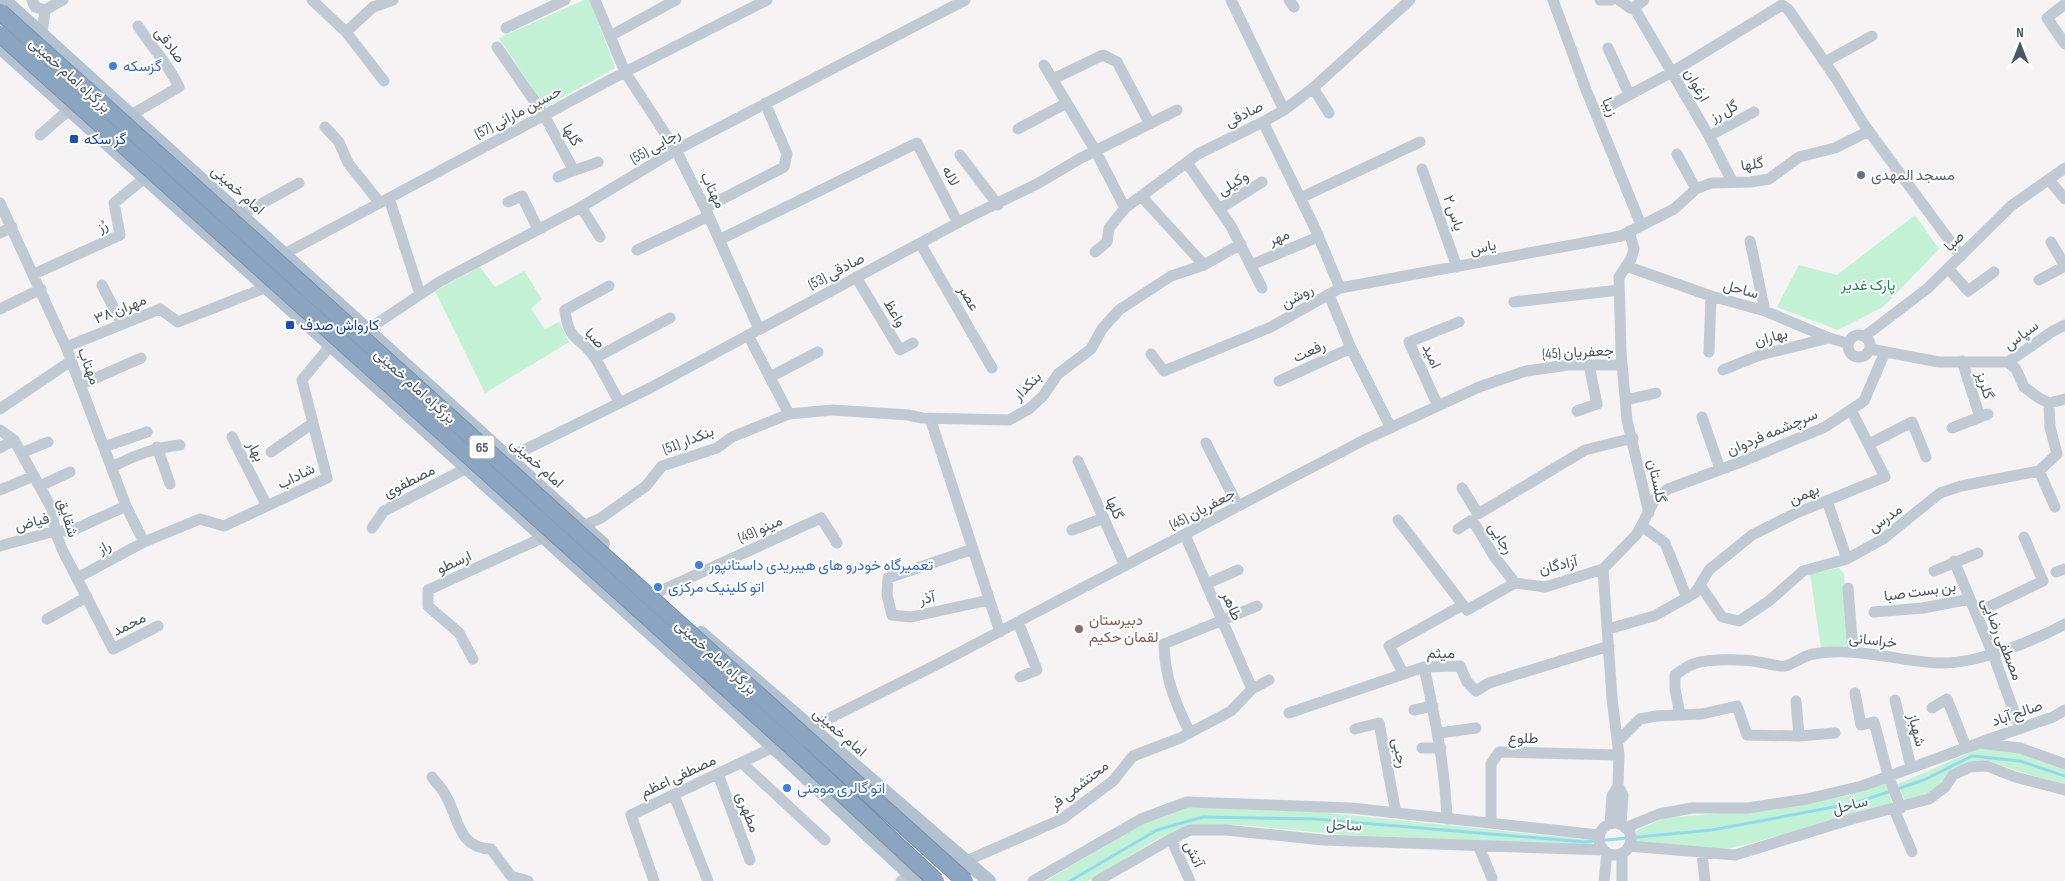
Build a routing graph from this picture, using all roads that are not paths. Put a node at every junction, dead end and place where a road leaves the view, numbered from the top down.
1 (4, 0) edge
2 (32, 0) edge
3 (63, 0) edge
4 (312, 0) edge
5 (393, 0) edge
6 (564, 0) edge
7 (595, 0) edge
8 (676, 0) edge
9 (767, 0) edge
10 (965, 0) edge
11 (1231, 0) edge
12 (1410, 0) edge
13 (1553, 0) edge
14 (1600, 0) edge
15 (1612, 0) edge
16 (1620, 0) edge
17 (371, 4) edge
18 (2065, 4) edge
19 (1639, 5) edge
20 (45, 10) junction
21 (0, 12) edge
22 (138, 26) dead end
23 (506, 28) dead end
24 (346, 32) junction
25 (0, 34) edge
26 (42, 34) junction
27 (610, 36) junction
28 (1872, 36) dead end
29 (2065, 44) edge
30 (0, 46) edge
31 (497, 47) dead end
32 (1608, 48) dead end
33 (1825, 62) junction
34 (1044, 65) dead end
35 (625, 72) junction
36 (1672, 72) junction
37 (1053, 79) junction
38 (384, 81) dead end
39 (1313, 88) junction
40 (1629, 94) junction
41 (764, 103) junction
42 (1065, 104) junction
43 (70, 108) junction
44 (1177, 110) dead end
45 (1284, 110) junction
46 (1754, 112) dead end
47 (1328, 113) dead end
48 (1596, 113) junction
49 (131, 115) junction
50 (544, 115) junction
51 (1264, 122) junction
52 (1150, 124) junction
53 (324, 127) dead end
54 (1018, 129) dead end
55 (1869, 131) junction
56 (40, 135) dead end
57 (1709, 136) junction
58 (1420, 142) dead end
59 (676, 150) junction
60 (1095, 150) junction
61 (1677, 154) dead end
62 (960, 155) dead end
63 (598, 162) dead end
64 (1186, 163) junction
65 (2065, 168) edge
66 (573, 169) junction
67 (1422, 169) dead end
68 (146, 177) junction
69 (558, 177) dead end
70 (2048, 180) junction
71 (1732, 181) junction
72 (1262, 182) dead end
73 (299, 183) dead end
74 (1696, 189) junction
75 (1141, 196) junction
76 (1300, 198) junction
77 (2065, 199) edge
78 (384, 200) junction
79 (0, 202) edge
80 (508, 202) dead end
81 (998, 205) junction
82 (580, 207) junction
83 (1125, 208) junction
84 (1219, 209) junction
85 (707, 212) junction
86 (241, 215) junction
87 (958, 223) junction
88 (1641, 225) junction
89 (12, 227) junction
90 (538, 229) junction
91 (1629, 231) junction
92 (0, 233) edge
93 (600, 237) dead end
94 (1318, 238) junction
95 (719, 240) junction
96 (1750, 241) dead end
97 (2050, 242) dead end
98 (920, 243) junction
99 (1241, 244) junction
100 (637, 250) dead end
101 (1095, 252) dead end
102 (284, 254) junction
103 (1960, 256) junction
104 (1204, 265) junction
105 (1251, 265) junction
106 (1626, 266) junction
107 (2065, 266) edge
108 (1457, 267) junction
109 (1948, 268) junction
110 (1994, 272) dead end
111 (34, 274) junction
112 (856, 277) junction
113 (2039, 280) dead end
114 (102, 285) dead end
115 (267, 286) junction
116 (609, 286) dead end
117 (1262, 288) dead end
118 (1340, 288) junction
119 (41, 290) junction
120 (1619, 290) junction
121 (420, 294) junction
122 (1329, 295) junction
123 (1711, 296) junction
124 (1514, 302) dead end
125 (0, 310) edge
126 (1765, 311) junction
127 (670, 318) dead end
128 (1459, 322) dead end
129 (122, 324) junction
130 (2065, 325) edge
131 (759, 329) junction
132 (367, 330) junction
133 (748, 335) junction
134 (1865, 336) junction
135 (1829, 338) junction
136 (914, 343) dead end
137 (1848, 343) junction
138 (332, 345) junction
139 (66, 347) junction
140 (1352, 348) junction
141 (1870, 349) junction
142 (818, 352) dead end
143 (1709, 352) dead end
144 (1885, 352) junction
145 (1151, 354) dead end
146 (142, 358) dead end
147 (595, 358) junction
148 (72, 361) junction
149 (1962, 361) junction
150 (2008, 362) junction
151 (1622, 364) junction
152 (1589, 365) junction
153 (992, 368) dead end
154 (1722, 370) dead end
155 (770, 377) junction
156 (1280, 381) dead end
157 (80, 384) junction
158 (1656, 393) dead end
159 (2065, 399) edge
160 (1626, 400) junction
161 (620, 403) junction
162 (2049, 403) junction
163 (1438, 406) junction
164 (0, 409) edge
165 (1851, 410) junction
166 (1577, 411) dead end
167 (789, 414) junction
168 (1702, 417) dead end
169 (930, 418) junction
170 (313, 423) junction
171 (1391, 428) junction
172 (1952, 428) dead end
173 (0, 430) edge
174 (147, 432) dead end
175 (232, 437) dead end
176 (1632, 438) junction
177 (14, 440) junction
178 (48, 442) dead end
179 (1206, 443) dead end
180 (1868, 444) junction
181 (180, 445) dead end
182 (104, 447) junction
183 (157, 447) junction
184 (0, 448) edge
185 (271, 452) dead end
186 (22, 453) junction
187 (1926, 457) dead end
188 (508, 458) junction
189 (1078, 461) dead end
190 (112, 467) junction
191 (467, 468) junction
192 (1720, 470) junction
193 (70, 472) dead end
194 (2039, 472) junction
195 (37, 481) junction
196 (170, 484) dead end
197 (1462, 488) dead end
198 (0, 490) edge
199 (1827, 501) junction
200 (126, 506) junction
201 (267, 506) junction
202 (1238, 506) junction
203 (2056, 507) dead end
204 (1649, 513) junction
205 (1104, 518) junction
206 (1398, 520) dead end
207 (584, 526) junction
208 (1642, 526) junction
209 (372, 528) dead end
210 (1458, 529) dead end
211 (1072, 530) dead end
212 (55, 531) junction
213 (1184, 535) junction
214 (2024, 536) dead end
215 (544, 537) junction
216 (144, 542) junction
217 (837, 543) dead end
218 (0, 546) edge
219 (973, 549) junction
220 (1978, 553) dead end
221 (1847, 559) junction
222 (1954, 561) junction
223 (1125, 566) junction
224 (1603, 569) junction
225 (1238, 570) dead end
226 (1934, 571) dead end
227 (77, 578) junction
228 (1515, 583) junction
229 (1206, 584) junction
230 (1700, 585) junction
231 (1848, 588) dead end
232 (656, 592) junction
233 (87, 597) junction
234 (1687, 598) junction
235 (1970, 599) junction
236 (989, 600) junction
237 (1257, 606) dead end
238 (1465, 608) junction
239 (1874, 612) dead end
240 (1976, 613) junction
241 (47, 618) dead end
242 (1222, 620) junction
243 (1018, 622) junction
244 (2065, 624) edge
245 (158, 626) dead end
246 (1608, 629) junction
247 (1000, 632) junction
248 (1609, 646) junction
249 (112, 649) joint
250 (1853, 651) junction
251 (1993, 654) junction
252 (473, 659) dead end
253 (735, 662) junction
254 (1424, 667) junction
255 (1404, 673) junction
256 (1020, 677) dead end
257 (1269, 680) dead end
258 (709, 687) junction
259 (1252, 688) junction
260 (1855, 692) dead end
261 (1895, 700) dead end
262 (1796, 701) dead end
263 (1433, 706) junction
264 (1932, 708) dead end
265 (1414, 710) dead end
266 (2065, 710) edge
267 (1289, 713) dead end
268 (1680, 715) junction
269 (810, 728) junction
270 (1476, 728) dead end
271 (2020, 728) junction
272 (1355, 729) dead end
273 (1190, 733) junction
274 (1439, 733) junction
275 (1835, 733) dead end
276 (1799, 736) junction
277 (1618, 740) junction
278 (1979, 742) junction
279 (774, 747) junction
280 (1966, 747) junction
281 (1422, 748) dead end
282 (1441, 748) junction
283 (1619, 755) junction
284 (742, 762) junction
285 (2065, 764) edge
286 (1911, 766) junction
287 (718, 774) junction
288 (1888, 775) junction
289 (432, 777) dead end
290 (2065, 790) edge
291 (674, 794) junction
292 (1897, 809) junction
293 (1396, 813) junction
294 (1446, 819) junction
295 (1490, 824) junction
296 (1619, 826) junction
297 (1599, 835) junction
298 (1171, 839) junction
299 (825, 840) dead end
300 (1478, 845) junction
301 (1625, 850) junction
302 (1605, 852) junction
303 (1912, 852) dead end
304 (1702, 854) junction
305 (750, 860) dead end
306 (966, 861) junction
307 (1492, 878) dead end
308 (910, 879) edge
309 (528, 881) edge
310 (654, 881) edge
311 (708, 881) edge
312 (936, 881) edge
313 (965, 881) edge
314 (989, 881) edge
315 (1034, 881) edge
316 (1097, 881) edge
317 (1190, 881) edge
318 (1604, 881) edge
319 (1622, 881) edge
320 (1705, 881) edge

1 - 26 main road, امام خمینی
2 - 20 street
3 - 20 street
4 - 24 street
5 - 17 street
6 - 23 street
7 - 27 street, مهتاب
8 - 27 street
9 - 35 street, حسین مارانی (57)
10 - 41 street, رجایی (55)
11 - 45 street
12 - 39 street, صادقی
13 - 48 street, زیبا
14 - 15 street
16 - 19 street
17 - 24 street
18 - 29 street
19 - 36 street, ارغوان
20 - 26 street
21 - 313 highway, بزرگراه امام خمینی / 65, bridge
22 - 49 street, صادقی
24 - 38 street
25 - 312 highway, بزرگراه امام خمینی / 65, bridge
26 - 49 main road, امام خمینی
27 - 35 street, مهتاب
28 - 33 street
30 - 43 main road
31 - 50 street, گلها
32 - 40 street
33 - 36 street
33 - 55 street
34 - 37 street
35 - 50 street, حسین مارانی (57)
35 - 59 street, مهتاب
36 - 40 street
36 - 57 street, ارغوان
37 - 42 street
37 - 52 street
39 - 45 street, صادقی
39 - 47 street
40 - 48 street
41 - 59 street, رجایی (55)
41 - 85 street
42 - 54 street
42 - 60 street
43 - 56 street
43 - 68 main road
44 - 52 street, صادقی (53)
45 - 51 street, صادقی
46 - 57 street, گل رز
48 - 88 street, زیبا
49 - 86 main road, امام خمینی
50 - 66 street, گلها
50 - 78 street, حسین مارانی (57)
51 - 64 street, صادقی
51 - 76 street
52 - 60 street, صادقی (53)
53 - 78 street
55 - 71 street, گلها
55 - 103 street
57 - 71 street, ارغوان
58 - 76 street
59 - 82 street, رجایی (55)
59 - 85 street, مهتاب
60 - 81 street, صادقی (53)
60 - 83 street
61 - 74 street
62 - 81 street
63 - 66 street
64 - 75 street, صادقی
64 - 84 street
65 - 70 street, صبا
66 - 69 street
67 - 108 street, یاس ۲
68 - 111 street, رُز
68 - 115 main road
70 - 77 street
70 - 103 street, صبا
71 - 74 street, گلها
72 - 84 street, وکیلی
73 - 86 street
74 - 88 street, گلها
75 - 83 street, صادقی
75 - 104 street
76 - 94 street
78 - 102 street, حسین مارانی (57)
78 - 121 street
79 - 89 street, مهتاب
80 - 90 street
81 - 87 street, صادقی (53)
82 - 90 street, رجایی (55)
82 - 93 street
83 - 101 street, صادقی
84 - 99 street
85 - 95 street, مهتاب
85 - 100 street
86 - 102 main road, امام خمینی
87 - 95 street, لاله
87 - 98 street, صادقی (53)
88 - 91 street, یاس
89 - 92 street
89 - 111 street, مهتاب
90 - 121 street, رجایی (55)
91 - 106 street, گلستان
91 - 108 street, یاس
94 - 105 street, مهر
94 - 118 street
95 - 131 street, مهتاب
96 - 126 street
97 - 107 street
98 - 112 street, صادقی (53)
98 - 153 street, عصر
99 - 104 street, بنکدار
99 - 105 street
102 - 132 main road, امام خمینی
103 - 109 street, صبا
104 - 169 street, بنکدار
105 - 117 street
106 - 120 street, گلستان
106 - 123 street, ساحل
107 - 113 street
108 - 118 street, یاس
109 - 110 street
109 - 134 street, صبا
111 - 119 street, مهتاب
112 - 131 street, صادقی (53)
112 - 136 street, واعظ
114 - 129 street
115 - 129 street, مهران ۳۸
115 - 138 main road
116 - 147 street, صبا
118 - 122 street, یاس
119 - 125 street
119 - 139 street, مهتاب
120 - 124 street
120 - 151 street, گلستان
121 - 132 street, رجایی (55)
122 - 140 street, روشن
122 - 145 street, روشن
123 - 126 street, ساحل
123 - 143 street
126 - 135 street, ساحل
127 - 147 street
128 - 163 street, امید
129 - 139 street, مهران ۳۸
130 - 150 street, سپاس
131 - 133 street, صادقی (53)
132 - 188 main road, امام خمینی
133 - 155 street
133 - 161 street, صادقی (53)
134 - 137 street
134 - 141 street
135 - 137 street, ساحل
135 - 154 street, بهاران
137 - 141 street
138 - 170 street, شاداب
138 - 191 main road
139 - 148 street, مهتاب
140 - 156 street, رفعت
140 - 171 street, روشن
141 - 144 street
142 - 155 street
144 - 149 street
144 - 165 street, سرچشمه فردوان
146 - 157 street
147 - 161 street, صبا
148 - 157 street, مهتاب
148 - 164 street
149 - 150 street
149 - 172 street, گلریز
150 - 162 street, سپاس
151 - 152 street, جعفریان (45)
151 - 160 street, گلستان
152 - 163 street, جعفریان (45)
152 - 166 street
155 - 167 street
157 - 182 street, مهتاب
158 - 160 street
159 - 162 street
160 - 176 street, گلستان
161 - 188 street, صادقی (53)
162 - 194 street
163 - 171 street, جعفریان (45)
165 - 180 street, بهمن
165 - 192 street, سرچشمه فردوان
167 - 169 street, بنکدار
167 - 207 street, بنکدار (51)
168 - 192 street
169 - 219 street
170 - 185 street
170 - 201 street, شاداب
171 - 202 street, جعفریان (45)
173 - 177 street, شقایق
174 - 182 street
175 - 201 street, بهار
176 - 197 street
176 - 204 street, گلستان
177 - 184 street
177 - 186 street, شقایق
178 - 186 street
179 - 202 street
180 - 187 street
180 - 199 street, بهمن
181 - 183 street
182 - 190 street, مهتاب
183 - 190 street
183 - 196 street
186 - 195 street, شقایق
188 - 207 main road, امام خمینی
189 - 205 street, گلها
190 - 200 street, مهتاب
191 - 209 street, مصطفوی
191 - 215 main road
192 - 204 street, سرچشمه فردوان
193 - 195 street
194 - 203 street
194 - 221 street, مدرس
195 - 198 street
195 - 212 street, شقایق
199 - 221 street
199 - 230 street, بهمن
200 - 212 street, فیاض
200 - 216 street, مهتاب
201 - 216 street, شاداب
202 - 213 street, جعفریان (45)
204 - 208 street, گلستان
205 - 211 street
205 - 223 street, گلها
206 - 238 street
207 - 232 main road, امام خمینی
208 - 224 street, گلستان
208 - 234 street
210 - 228 street, رجایی
212 - 218 street, فیاض
212 - 227 street, شقایق
213 - 223 street, جعفریان (45)
213 - 229 street, طاهر
214 - 240 street
215 - 252 street, ارسطو
215 - 258 main road
216 - 227 street, راز
217 - 232 street, مینو (49)
219 - 236 street
219 - 236 street, آذر
220 - 222 street
221 - 230 street, مدرس
222 - 226 street
222 - 235 street, مصطفی رضایی
223 - 243 street, جعفریان (45)
224 - 228 street, آزادگان
224 - 246 street
225 - 229 street
227 - 233 street, شقایق
228 - 238 street
229 - 242 street, طاهر
230 - 234 street, بهمن
231 - 250 street
232 - 253 main road, امام خمینی
233 - 241 street
233 - 249 street, شقایق
234 - 246 street, بهمن
235 - 239 street, بن بست صبا
235 - 240 street, مصطفی رضایی
236 - 247 street
237 - 242 street
238 - 255 street
240 - 251 street, مصطفی رضایی
242 - 259 street, طاهر
242 - 273 street
243 - 247 street, جعفریان (45)
243 - 256 street
244 - 251 street
245 - 249 street, محمد
246 - 248 street
247 - 269 street, جعفریان (45)
248 - 254 street, میثم
248 - 277 street
250 - 251 street, خراسانی
250 - 268 street, خراسانی
251 - 271 street, مصطفی رضایی
253 - 258 main road
253 - 269 main road, امام خمینی
254 - 255 street, میثم
254 - 263 street
255 - 267 street, میثم
257 - 259 street
258 - 279 main road
259 - 273 street, محتشمی فر
260 - 288 street
261 - 286 street, شهباز
262 - 276 street
263 - 265 street
263 - 274 street
264 - 280 street
266 - 271 street, صالح آباد
268 - 276 street
268 - 277 street
269 - 306 main road, امام خمینی
270 - 274 street
271 - 278 street, صالح آباد
272 - 293 street, رجبی
273 - 306 street, محتشمی فر
274 - 282 street
275 - 276 street
277 - 283 street
278 - 280 street, ساحل
278 - 285 street, ساحل
279 - 284 street, مصطفی اعظم
279 - 308 main road
280 - 286 street, ساحل
281 - 282 street
282 - 294 street
283 - 295 street, طلوع
283 - 296 street
284 - 287 street, مصطفی اعظم
284 - 299 street
286 - 288 street, ساحل
287 - 291 street, مصطفی اعظم
287 - 305 street, مطهری
288 - 292 street
288 - 296 street, ساحل
289 - 309 street
290 - 292 street, ساحل
291 - 310 street, مصطفی اعظم
291 - 311 street
292 - 303 street
292 - 304 street, ساحل
293 - 294 street, ساحل
293 - 315 street, ساحل
294 - 295 street, ساحل
295 - 297 street, ساحل
296 - 297 street, ساحل
296 - 301 street
297 - 302 street
298 - 300 street, ساحل
298 - 316 street, ساحل
298 - 317 street, آتش
300 - 302 street, ساحل
300 - 307 street
301 - 302 street, ساحل
301 - 304 street, ساحل
301 - 319 street
302 - 318 street
304 - 320 street
306 - 314 main road, امام خمینی

